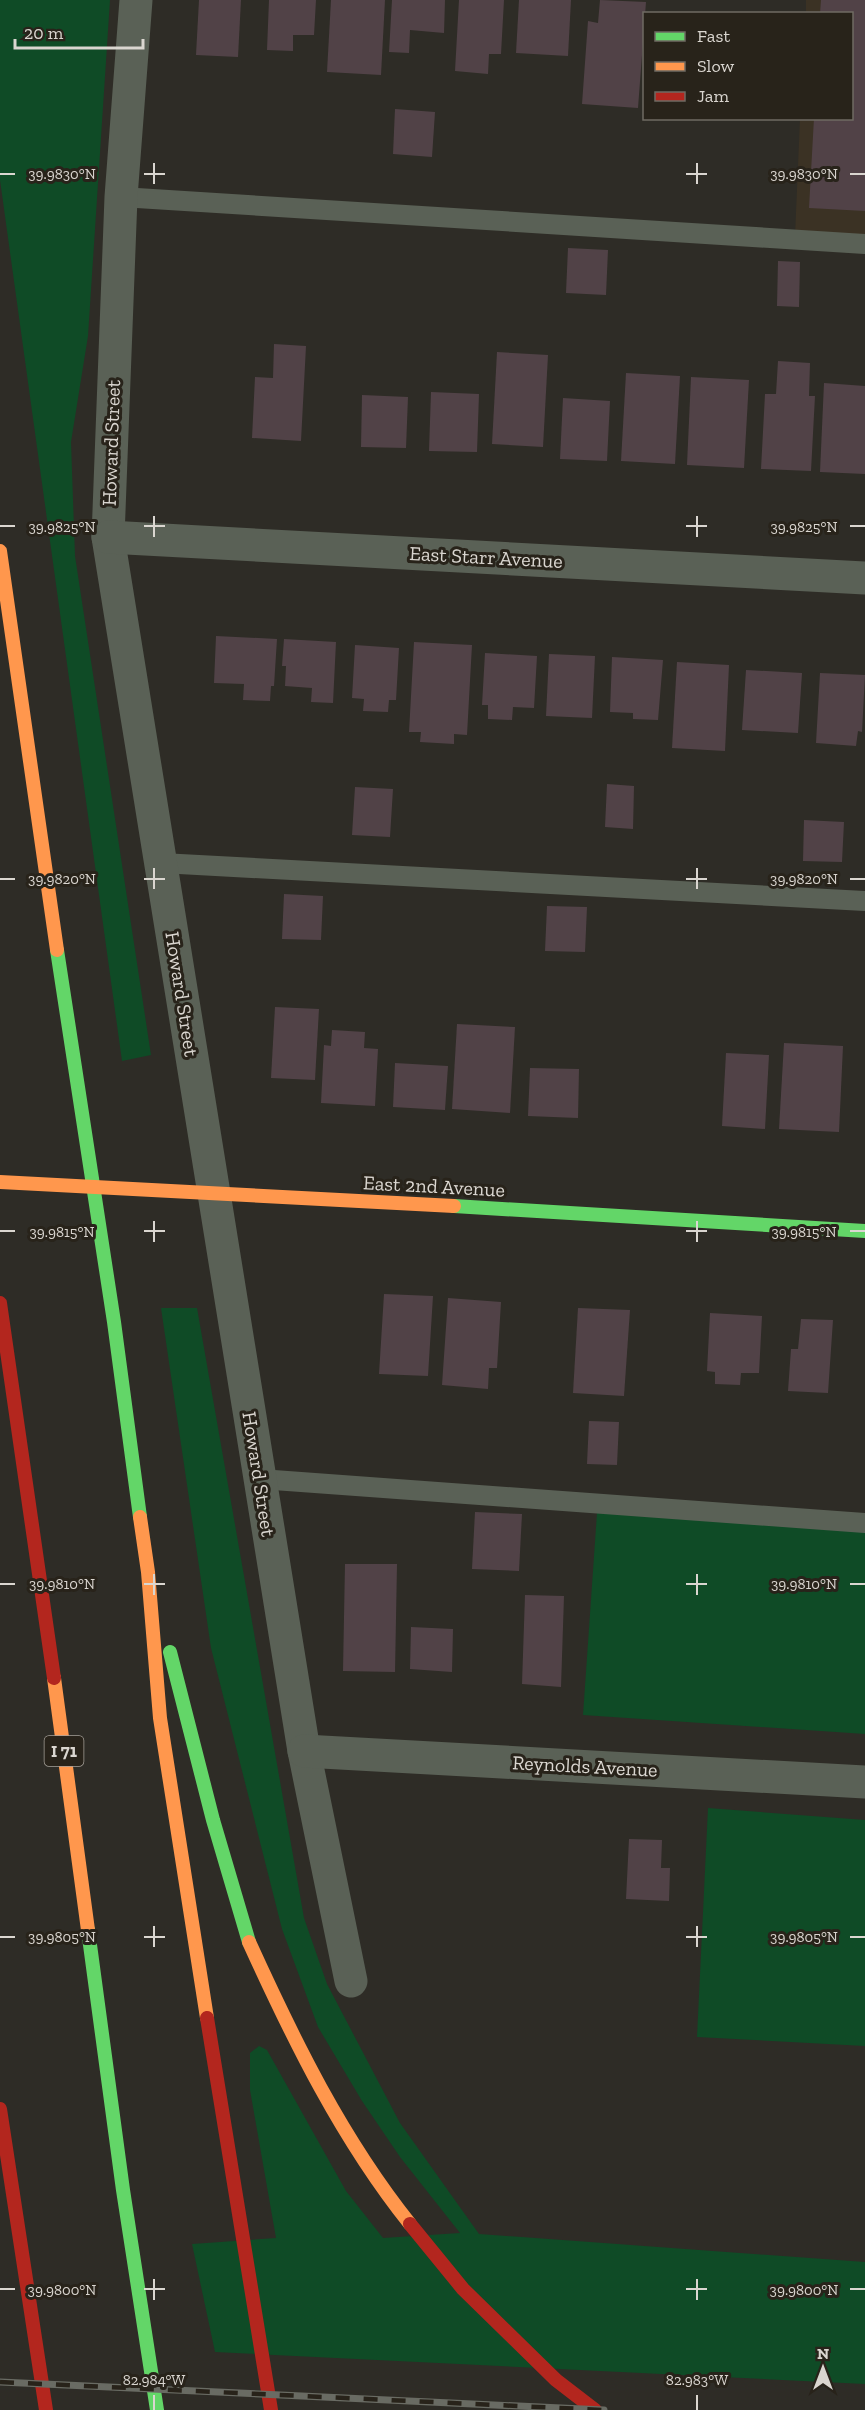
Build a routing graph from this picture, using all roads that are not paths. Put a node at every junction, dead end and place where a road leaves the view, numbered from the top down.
1 (136, 0) edge
2 (121, 197) junction
3 (865, 244) edge
4 (108, 537) junction
5 (0, 551) edge
6 (865, 578) edge
7 (161, 863) junction
8 (865, 901) edge
9 (0, 1182) edge
10 (214, 1192) junction
11 (865, 1231) edge
12 (1, 1308) edge
13 (260, 1479) junction
14 (865, 1523) edge
15 (148, 1572) junction
16 (304, 1750) junction
17 (865, 1782) edge
18 (351, 1981) dead end
19 (0, 2109) edge
20 (46, 2410) edge
21 (158, 2410) edge
22 (272, 2410) edge
23 (595, 2410) edge

1 - 2 street, Howard Street
2 - 3 lane
2 - 4 street, Howard Street
4 - 6 street, East Starr Avenue
4 - 7 street, Howard Street
5 - 15 main road
7 - 8 lane
7 - 10 street, Howard Street
9 - 10 main road, East 2nd Avenue
10 - 11 main road, East 2nd Avenue
10 - 13 street, Howard Street
12 - 21 main road, I 71
13 - 14 lane
13 - 16 street, Howard Street
15 - 22 main road
15 - 23 main road
16 - 17 street, Reynolds Avenue
16 - 18 street, Howard Street
19 - 20 main road

